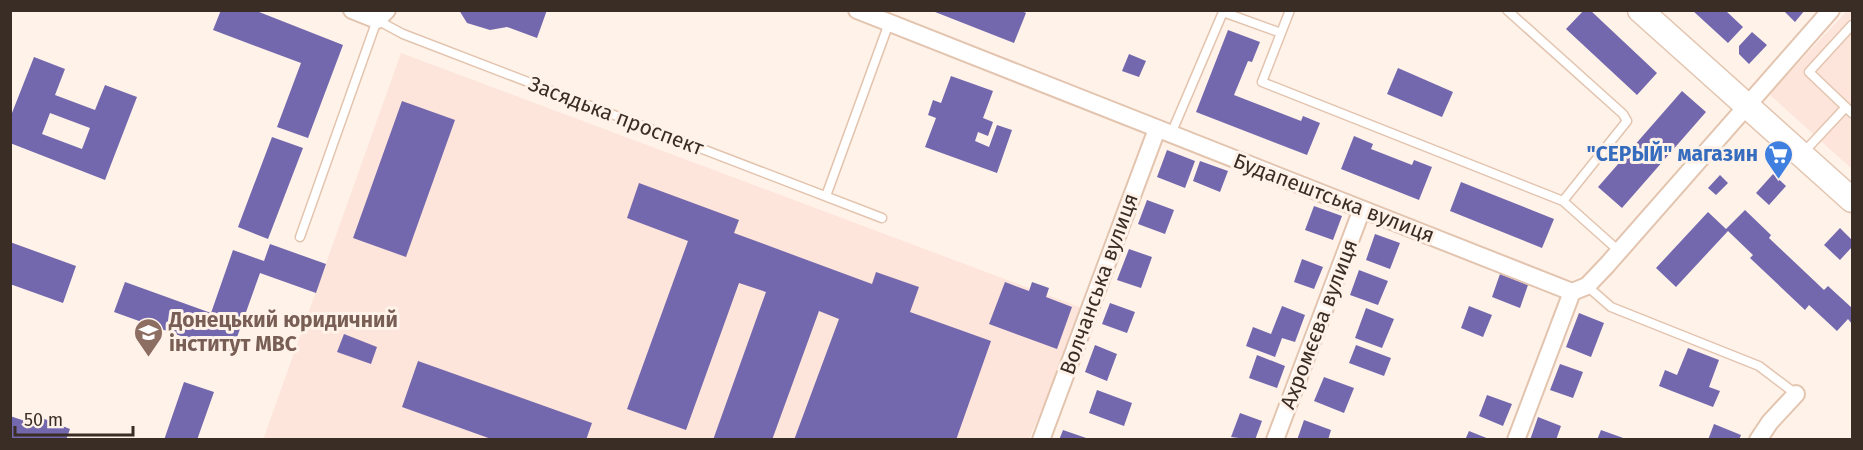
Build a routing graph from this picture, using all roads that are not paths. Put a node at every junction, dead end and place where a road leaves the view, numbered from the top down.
1 (352, 10) edge
2 (857, 10) edge
3 (1290, 10) edge
4 (1507, 10) edge
5 (1640, 10) edge
6 (1831, 10) edge
7 (382, 15) edge
8 (892, 17) edge
9 (1852, 25) edge
10 (1281, 33) junction
11 (1746, 105) junction
12 (1849, 110) edge
13 (1164, 131) junction
14 (1802, 155) junction
15 (826, 196) junction
16 (1852, 200) edge
17 (1563, 201) junction
18 (1362, 209) junction
19 (882, 218) dead end
20 (300, 237) dead end
21 (1619, 251) junction
22 (1580, 289) junction
23 (1796, 394) joint
24 (1041, 440) edge
25 (1275, 440) edge
26 (1516, 440) edge
27 (1758, 440) edge

1 - 7 street, Засядька проспект
2 - 8 street, Будапештська вулиця
3 - 10 lane
4 - 17 lane
5 - 11 street
6 - 11 street
7 - 15 lane, Засядька проспект
7 - 20 lane
8 - 13 street, Будапештська вулиця
8 - 15 lane
9 - 12 lane
10 - 13 lane
10 - 17 lane
11 - 14 street
11 - 21 street
12 - 14 lane
13 - 18 street, Будапештська вулиця
13 - 24 street, Волчанська вулиця
14 - 16 street
15 - 19 lane, Засядька проспект
17 - 21 lane
18 - 22 street, Будапештська вулиця
18 - 25 street, Ахромєєва вулиця
21 - 22 street
22 - 23 lane
22 - 26 street
23 - 27 street

